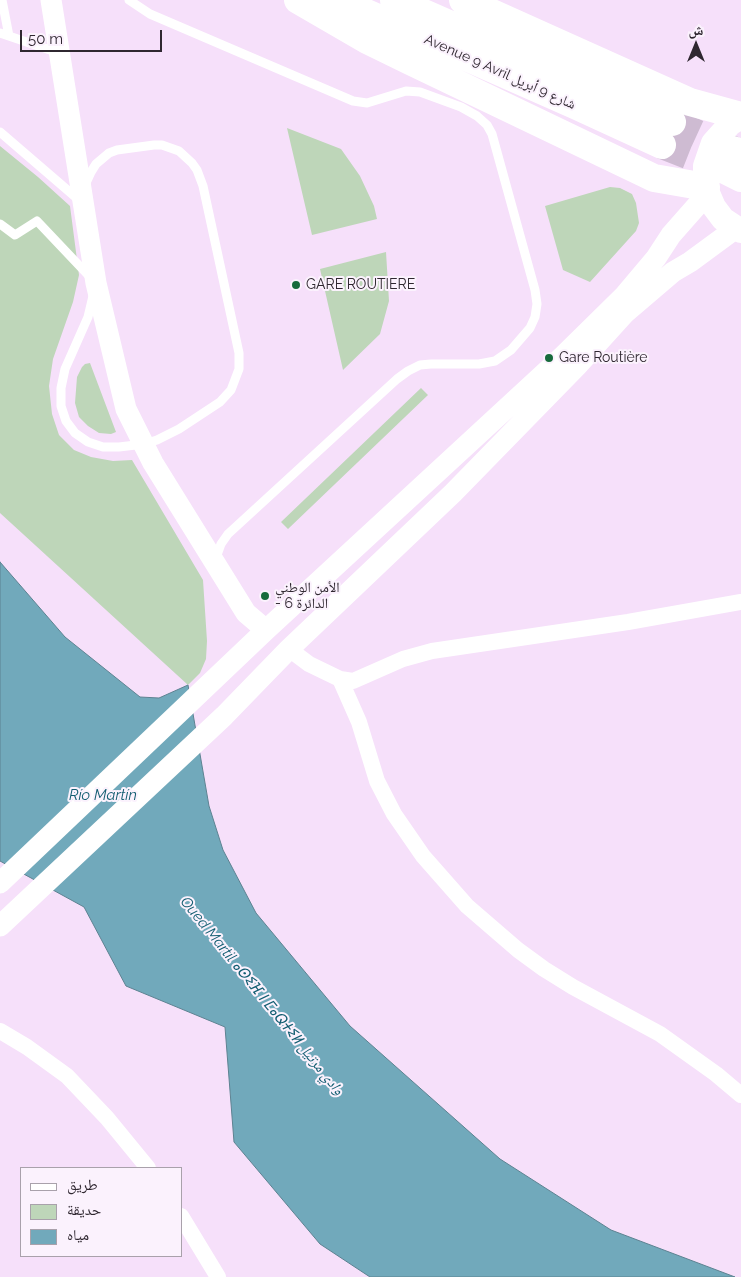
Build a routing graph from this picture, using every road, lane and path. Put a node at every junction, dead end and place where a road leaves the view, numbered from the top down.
1 (2, 0) edge
2 (51, 0) edge
3 (129, 0) edge
4 (298, 0) edge
5 (337, 0) edge
6 (394, 0) edge
7 (463, 0) edge
8 (0, 33) edge
9 (9, 36) junction
10 (60, 53) junction
11 (741, 117) edge
12 (0, 132) edge
13 (725, 172) edge
14 (83, 203) junction
15 (0, 224) edge
16 (738, 230) edge
17 (96, 283) junction
18 (144, 444) junction
19 (220, 570) junction
20 (741, 602) edge
21 (266, 630) junction
22 (290, 649) junction
23 (340, 679) junction
24 (0, 883) edge
25 (0, 926) edge
26 (0, 1031) edge
27 (741, 1096) edge
28 (147, 1167) edge
29 (182, 1218) edge
30 (218, 1277) edge

1 - 9 lane
2 - 10 street
3 - 19 lane
4 - 13 highway
5 - 6 highway, Avenue 9 Avril شارع 9 أبريل
7 - 11 highway
8 - 9 lane
9 - 10 lane
10 - 14 street
11 - 13 main road
12 - 14 lane
13 - 16 main road
13 - 21 street
14 - 17 street
14 - 18 lane
15 - 17 lane
16 - 22 street
17 - 18 street
17 - 18 lane
18 - 19 street
19 - 21 street
20 - 23 street
21 - 24 street
22 - 23 street
22 - 25 street
23 - 27 street
26 - 28 street
29 - 30 street

